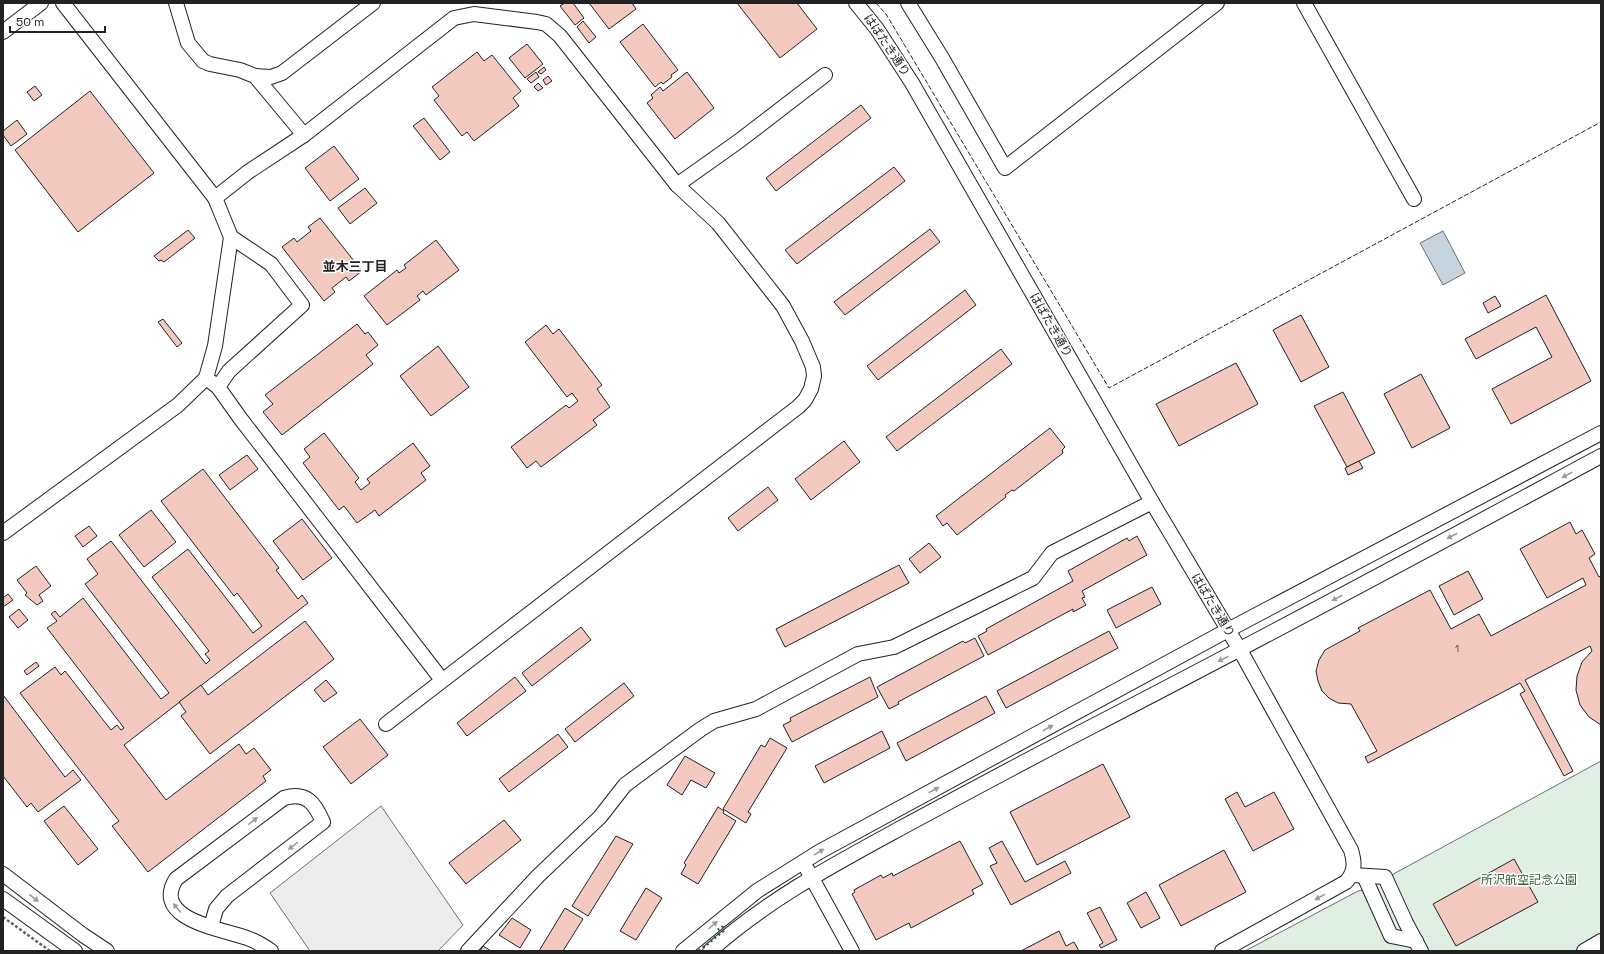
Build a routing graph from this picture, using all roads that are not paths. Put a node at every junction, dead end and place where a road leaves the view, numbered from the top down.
1 (41, 3) edge
2 (63, 3) edge
3 (176, 3) edge
4 (373, 3) edge
5 (856, 3) edge
6 (908, 3) edge
7 (1217, 3) edge
8 (1304, 3) edge
9 (3, 32) edge
10 (825, 75) dead end
11 (254, 76) junction
12 (304, 135) junction
13 (676, 185) junction
14 (215, 198) junction
15 (1414, 198) dead end
16 (231, 237) junction
17 (206, 378) junction
18 (218, 387) junction
19 (1601, 433) edge
20 (1601, 456) edge
21 (1152, 502) junction
22 (3, 533) edge
23 (1228, 630) junction
24 (1240, 650) junction
25 (442, 680) junction
26 (386, 724) dead end
27 (802, 863) junction
28 (3, 874) edge
29 (1358, 876) junction
30 (812, 877) junction
31 (3, 899) edge
32 (210, 927) junction
33 (1601, 941) edge
34 (1418, 946) edge
35 (75, 951) edge
36 (107, 951) edge
37 (271, 951) edge
38 (468, 951) edge
39 (683, 951) edge
40 (710, 951) edge
41 (852, 951) edge
42 (1222, 951) edge
43 (1584, 951) edge

1 - 9 street
2 - 14 street
3 - 11 street
4 - 11 street
5 - 21 street, はばたき通り
6 - 7 street
8 - 15 street
10 - 13 street
11 - 12 street
12 - 13 street
12 - 14 street
13 - 25 street
14 - 16 street
16 - 17 street
16 - 18 street
17 - 18 street
17 - 22 street
18 - 25 street
19 - 23 street
20 -> 24 street
21 - 23 street, はばたき通り
21 - 38 street
23 - 24 street, はばたき通り
27 -> 23 street
24 - 29 street, はばたき通り
24 -> 30 street
25 - 26 street
27 - 30 street
39 -> 27 street
28 -> 36 street
29 - 34 street
29 - 34 street
29 -> 42 street
30 - 40 street
30 - 41 street
31 - 35 street
32 -> 32 street
32 - 37 street
33 - 43 street

